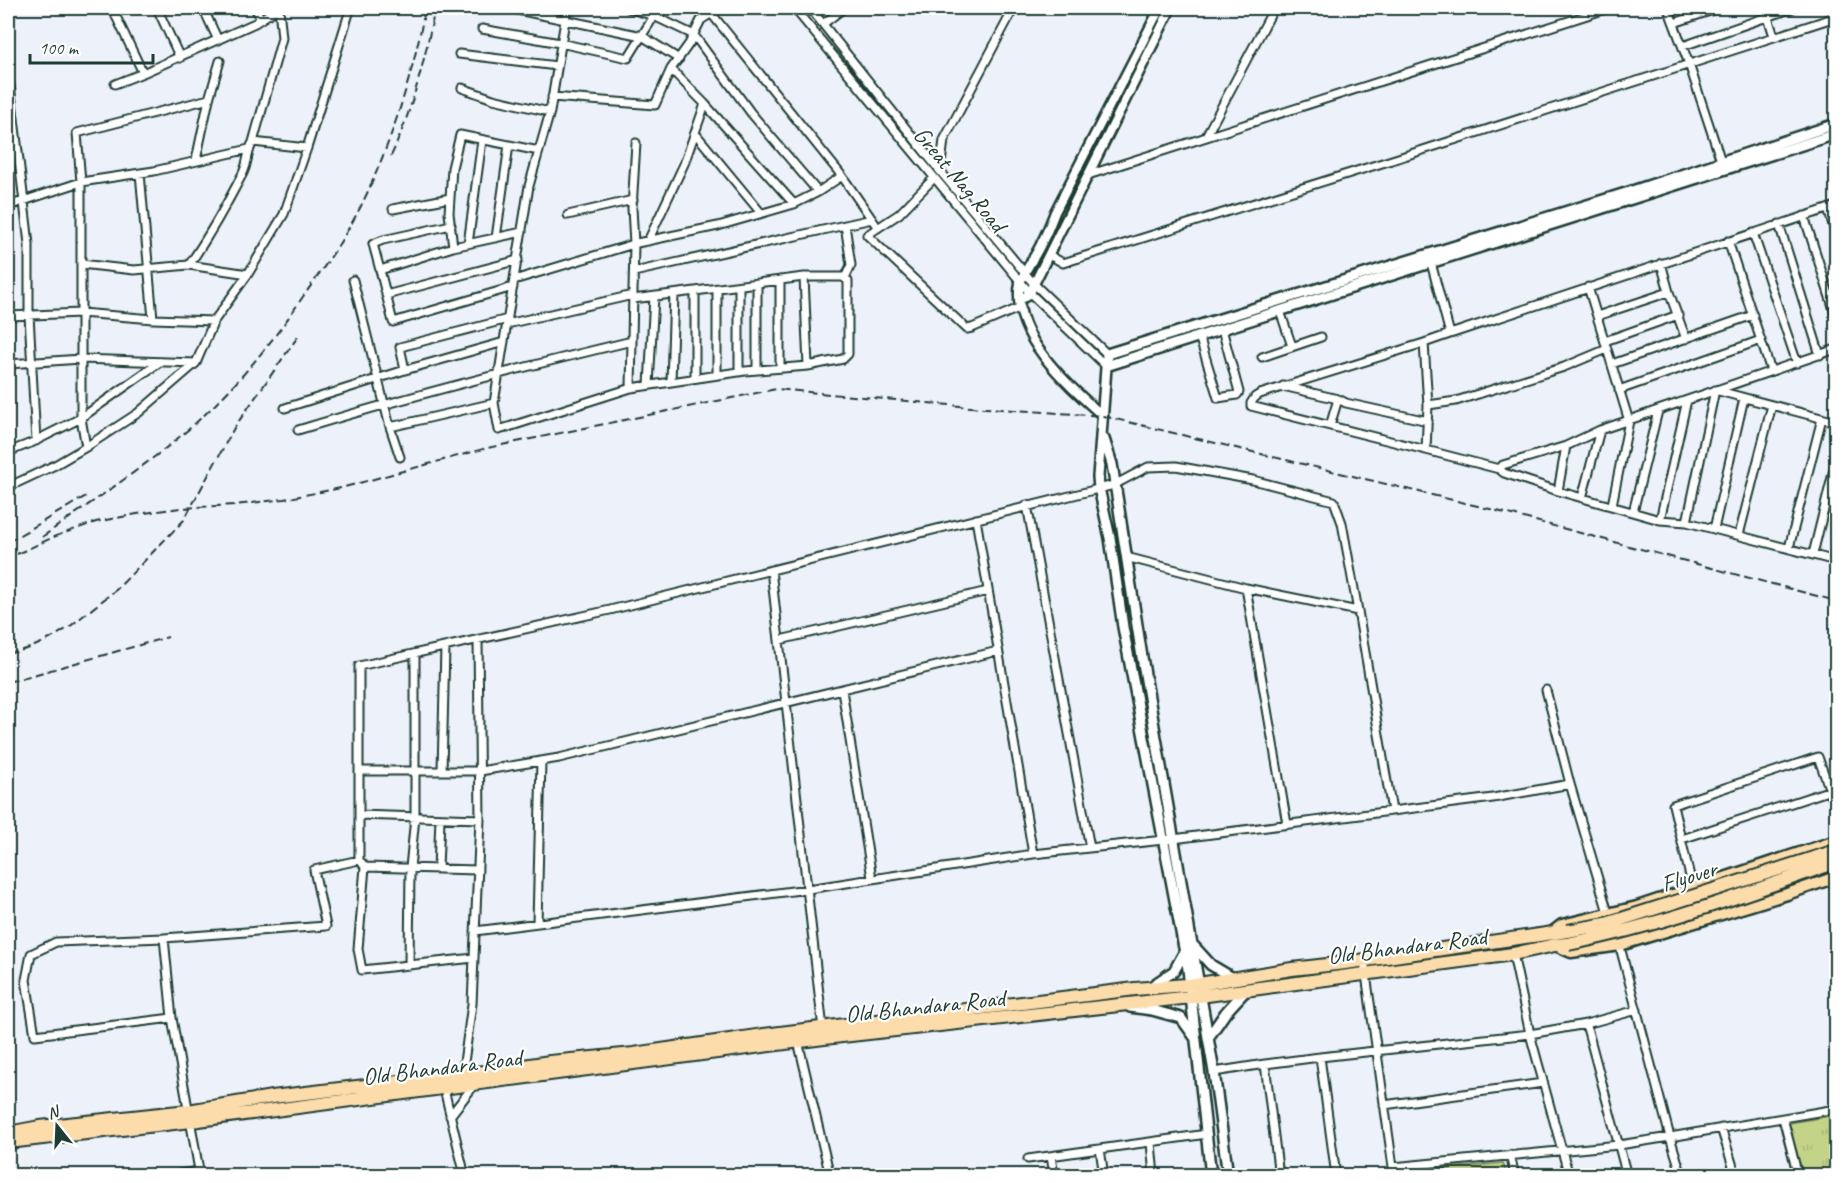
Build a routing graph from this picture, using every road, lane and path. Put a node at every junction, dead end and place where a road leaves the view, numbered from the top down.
1 (112, 8) edge
2 (157, 8) edge
3 (203, 8) edge
4 (255, 8) edge
5 (278, 8) edge
6 (348, 8) edge
7 (508, 8) edge
8 (567, 8) edge
9 (628, 8) edge
10 (659, 8) edge
11 (704, 8) edge
12 (768, 8) edge
13 (794, 8) edge
14 (810, 8) edge
15 (844, 8) edge
16 (1014, 8) edge
17 (1160, 8) edge
18 (1171, 8) edge
19 (1274, 8) edge
20 (1609, 8) edge
21 (1668, 8) edge
22 (1719, 8) edge
23 (1765, 8) edge
24 (1793, 8) edge
25 (711, 13) junction
26 (654, 16) junction
27 (1768, 16) junction
28 (1836, 16) edge
29 (261, 19) junction
30 (565, 19) junction
31 (1674, 23) junction
32 (823, 24) junction
33 (482, 29) dead end
34 (694, 35) junction
35 (642, 36) junction
36 (1774, 36) junction
37 (218, 40) junction
38 (560, 43) junction
39 (1683, 46) junction
40 (459, 54) dead end
41 (180, 58) junction
42 (679, 59) junction
43 (220, 62) dead end
44 (1689, 64) junction
45 (557, 66) junction
46 (671, 69) junction
47 (143, 73) junction
48 (115, 84) dead end
49 (10, 85) dead end
50 (462, 88) dead end
51 (552, 97) junction
52 (209, 99) junction
53 (705, 104) junction
54 (550, 112) junction
55 (1836, 124) edge
56 (695, 133) junction
57 (1836, 134) edge
58 (1206, 136) junction
59 (482, 140) junction
60 (636, 143) dead end
61 (1773, 143) junction
62 (251, 145) junction
63 (509, 145) junction
64 (307, 148) junction
65 (539, 151) junction
66 (1777, 153) junction
67 (196, 160) junction
68 (1721, 160) junction
69 (940, 171) junction
70 (1076, 171) junction
71 (140, 173) junction
72 (1088, 175) junction
73 (842, 176) junction
74 (934, 178) junction
75 (81, 182) junction
76 (818, 192) junction
77 (450, 198) junction
78 (633, 200) junction
79 (23, 202) junction
80 (794, 204) junction
81 (8, 206) edge
82 (1836, 206) edge
83 (1828, 208) junction
84 (393, 209) dead end
85 (760, 213) junction
86 (568, 215) dead end
87 (1804, 216) junction
88 (872, 219) junction
89 (1779, 224) junction
90 (451, 225) junction
91 (845, 225) junction
92 (878, 228) junction
93 (522, 231) junction
94 (1753, 233) junction
95 (1836, 235) edge
96 (496, 238) junction
97 (648, 241) junction
98 (1728, 241) junction
99 (468, 244) junction
100 (634, 244) junction
101 (453, 247) junction
102 (1040, 248) junction
103 (1049, 255) junction
104 (1430, 258) junction
105 (518, 260) junction
106 (1661, 263) junction
107 (81, 264) junction
108 (189, 266) junction
109 (150, 268) junction
110 (380, 270) junction
111 (634, 272) junction
112 (1026, 273) junction
113 (248, 274) junction
114 (804, 278) junction
115 (845, 278) junction
116 (353, 280) dead end
117 (780, 280) junction
118 (1020, 281) junction
119 (514, 284) junction
120 (757, 284) junction
121 (739, 286) junction
122 (1588, 287) junction
123 (1032, 288) junction
124 (717, 289) junction
125 (695, 291) junction
126 (1669, 292) junction
127 (674, 294) junction
128 (386, 295) junction
129 (633, 297) junction
130 (654, 297) junction
131 (1020, 304) junction
132 (1280, 311) junction
133 (81, 313) junction
134 (29, 315) junction
135 (1678, 315) junction
136 (1753, 315) junction
137 (8, 316) edge
138 (1597, 316) junction
139 (1836, 316) edge
140 (153, 319) junction
141 (214, 321) junction
142 (507, 321) junction
143 (1222, 329) junction
144 (1450, 334) junction
145 (1199, 336) junction
146 (1321, 337) dead end
147 (1686, 339) junction
148 (1761, 340) junction
149 (632, 341) junction
150 (504, 342) junction
151 (1424, 343) junction
152 (1606, 345) junction
153 (1292, 346) junction
154 (1836, 349) edge
155 (1107, 354) junction
156 (1820, 355) junction
157 (1263, 357) dead end
158 (81, 359) junction
159 (32, 362) junction
160 (160, 362) junction
161 (196, 363) junction
162 (1797, 363) junction
163 (8, 364) edge
164 (1612, 364) junction
165 (808, 366) junction
166 (1106, 366) junction
167 (780, 368) junction
168 (405, 370) junction
169 (757, 370) junction
170 (1772, 371) junction
171 (499, 372) junction
172 (739, 372) junction
173 (717, 375) junction
174 (695, 378) junction
175 (378, 380) junction
176 (671, 382) junction
177 (649, 385) junction
178 (1283, 386) junction
179 (631, 388) junction
180 (1619, 390) junction
181 (1715, 390) junction
182 (1744, 398) junction
183 (1338, 399) junction
184 (1687, 400) junction
185 (384, 403) junction
186 (494, 403) junction
187 (1428, 405) junction
188 (1772, 405) junction
189 (285, 408) dead end
190 (1658, 411) junction
191 (1102, 416) junction
192 (81, 418) junction
193 (1821, 418) junction
194 (1428, 421) junction
195 (1629, 421) junction
196 (1836, 422) edge
197 (1330, 426) junction
198 (390, 427) junction
199 (297, 430) dead end
200 (1600, 430) junction
201 (1102, 434) junction
202 (36, 441) junction
203 (1566, 446) junction
204 (86, 447) junction
205 (1426, 450) junction
206 (8, 452) edge
207 (400, 457) dead end
208 (1836, 460) edge
209 (1499, 469) junction
210 (1114, 485) junction
211 (8, 487) edge
212 (1099, 488) junction
213 (1558, 491) junction
214 (1582, 498) junction
215 (1612, 505) junction
216 (1027, 506) junction
217 (1633, 512) junction
218 (976, 519) junction
219 (1660, 520) junction
220 (1688, 522) junction
221 (1714, 529) junction
222 (1739, 535) junction
223 (1789, 548) junction
224 (1813, 554) junction
225 (1126, 557) junction
226 (1836, 561) edge
227 (771, 570) junction
228 (1246, 588) junction
229 (988, 591) junction
230 (1358, 611) junction
231 (478, 640) junction
232 (780, 640) junction
233 (445, 647) junction
234 (998, 651) junction
235 (415, 654) junction
236 (842, 690) junction
237 (1546, 690) dead end
238 (787, 703) junction
239 (541, 761) junction
240 (359, 771) junction
241 (415, 771) junction
242 (442, 771) junction
243 (480, 771) junction
244 (1570, 784) junction
245 (1831, 790) junction
246 (1836, 807) edge
247 (1392, 811) junction
248 (359, 815) junction
249 (415, 817) junction
250 (440, 818) junction
251 (480, 819) junction
252 (1287, 824) junction
253 (1173, 839) junction
254 (1682, 839) junction
255 (1162, 840) junction
256 (1836, 841) edge
257 (1090, 848) junction
258 (1836, 851) edge
259 (1033, 854) junction
260 (359, 860) junction
261 (1836, 862) edge
262 (365, 867) junction
263 (411, 868) junction
264 (438, 869) junction
265 (478, 870) junction
266 (1836, 877) edge
267 (872, 878) junction
268 (808, 889) junction
269 (1693, 889) junction
270 (1609, 915) junction
271 (537, 923) junction
272 (475, 931) junction
273 (164, 938) junction
274 (1561, 938) junction
275 (1620, 945) junction
276 (1188, 947) junction
277 (1513, 954) junction
278 (474, 958) junction
279 (409, 965) junction
280 (1365, 966) junction
281 (1233, 978) junction
282 (1149, 988) junction
283 (1246, 989) junction
284 (1195, 990) junction
285 (1117, 1005) junction
286 (1039, 1008) junction
287 (1637, 1010) junction
288 (172, 1018) junction
289 (1586, 1024) junction
290 (823, 1033) junction
291 (1530, 1034) junction
292 (797, 1037) junction
293 (1208, 1038) junction
294 (1196, 1039) junction
295 (1376, 1050) junction
296 (1320, 1057) junction
297 (1265, 1064) junction
298 (1214, 1072) junction
299 (462, 1080) junction
300 (442, 1082) junction
301 (1543, 1083) junction
302 (475, 1084) junction
303 (1384, 1105) junction
304 (1836, 1109) edge
305 (190, 1116) junction
306 (450, 1116) junction
307 (1783, 1118) junction
308 (1721, 1128) junction
309 (1207, 1134) junction
310 (10, 1137) edge
311 (1670, 1137) junction
312 (1150, 1143) junction
313 (1619, 1145) junction
314 (1100, 1149) junction
315 (1563, 1150) junction
316 (1510, 1155) junction
317 (1051, 1156) junction
318 (1028, 1159) dead end
319 (1393, 1167) junction
320 (200, 1174) edge
321 (167, 1176) edge
322 (465, 1176) edge
323 (830, 1176) edge
324 (1054, 1176) edge
325 (1104, 1176) edge
326 (1154, 1176) edge
327 (1211, 1176) edge
328 (1228, 1176) edge
329 (1279, 1176) edge
330 (1336, 1176) edge
331 (1394, 1176) edge
332 (1515, 1176) edge
333 (1569, 1176) edge
334 (1627, 1176) edge
335 (1682, 1176) edge
336 (1736, 1176) edge
337 (1798, 1176) edge

1 - 47 street
2 - 41 street
3 - 37 street
4 - 29 street
5 - 29 street
5 - 62 street
6 - 64 street
7 - 30 street
8 - 30 street
9 - 26 street
10 - 26 street
11 - 25 street
12 - 25 street
13 - 74 street, Great Nag Road
14 - 32 street
15 - 32 street
16 - 69 street
17 - 70 street
18 - 72 street
19 - 58 street
20 - 58 street
21 - 31 street
22 - 31 street
23 - 27 street
24 - 27 street
25 - 34 street
25 - 73 street
26 - 34 street
26 - 35 street
27 - 36 street
27 - 39 street
28 - 36 street
29 - 37 street
30 - 35 street
30 - 38 street
31 - 39 street
32 - 69 street
33 - 38 street
34 - 42 street
34 - 76 street
35 - 38 street
35 - 42 street
36 - 44 street
37 - 41 street
38 - 45 street
39 - 44 street
40 - 45 street
41 - 47 street
42 - 46 street
43 - 52 street
44 - 68 street
44 - 103 street
45 - 51 street
46 - 51 street
46 - 53 street
47 - 48 street
49 - 79 street
50 - 54 street
51 - 54 street
52 - 67 street
52 - 75 street
53 - 56 street
53 - 80 street
54 - 65 street
55 - 61 main road
56 - 85 street
56 - 97 street
57 - 66 main road
58 - 72 street
59 - 63 street
59 - 77 street
59 - 99 street
60 - 78 street
61 - 66 main road
61 - 68 main road
62 - 64 street
62 - 67 street
62 - 108 street
63 - 65 street
63 - 96 street
64 - 113 street
65 - 93 street
66 - 104 main road
67 - 71 street
68 - 104 main road
69 - 112 street
70 - 72 street
70 - 102 street
71 - 75 street
71 - 109 street
72 - 103 street
73 - 76 street
73 - 88 street
74 - 92 street
74 - 118 street, Great Nag Road
75 - 79 street
75 - 107 street
76 - 80 street
77 - 84 street
77 - 90 street
78 - 86 street
78 - 100 street
79 - 81 street
79 - 134 street
80 - 85 street
82 - 83 street
83 - 87 street
83 - 95 street
85 - 97 street
87 - 89 street
87 - 139 street
88 - 91 street
88 - 92 street
89 - 94 street
89 - 156 street
90 - 101 street
90 - 110 street
91 - 111 street
91 - 115 street
92 - 131 street
93 - 96 street
93 - 105 street
94 - 98 street
94 - 162 street
96 - 99 street
97 - 100 street
98 - 106 street
98 - 136 street
99 - 101 street
100 - 111 street
100 - 119 street
101 - 110 street
102 - 103 street
102 - 112 street
103 - 123 street
104 - 132 main road
104 - 144 street
104 - 155 main road
105 - 119 street
105 - 128 street
106 - 122 street
106 - 126 street
107 - 109 street
107 - 133 street
108 - 109 street
108 - 113 street
109 - 140 street
110 - 128 street
111 - 129 street
112 - 118 street
112 - 123 street
113 - 141 street
114 - 115 street
114 - 117 street
114 - 165 street
115 - 165 street
116 - 175 street
117 - 120 street
117 - 167 street
118 - 123 street, Great Nag Road
118 - 131 street
119 - 128 street
119 - 142 street
120 - 121 street
120 - 169 street
121 - 124 street
121 - 172 street
122 - 138 street
122 - 144 street
123 - 131 street
123 - 155 street
123 - 166 street, Great Nag Road
124 - 125 street
124 - 173 street
125 - 127 street
125 - 174 street
126 - 135 street
126 - 138 street
127 - 130 street
127 - 176 street
129 - 130 street
129 - 142 street
129 - 149 street
130 - 177 street
131 - 191 street
132 - 143 main road
132 - 153 street
133 - 134 street
133 - 140 street
133 - 158 street
134 - 137 street
134 - 159 street
135 - 147 street
135 - 152 street
136 - 147 street
136 - 148 street
138 - 152 street
140 - 141 street
141 - 161 street
142 - 150 street
142 - 168 street
143 - 145 main road
143 - 145 street
144 - 151 street
145 - 166 main road
146 - 153 street
147 - 164 street
148 - 170 street
148 - 180 street
149 - 171 street
149 - 179 street
150 - 168 street
150 - 171 street
151 - 178 street
151 - 187 street
152 - 164 street
152 - 187 street
153 - 157 street
154 - 156 street
155 - 166 main road
156 - 162 street
158 - 159 street
158 - 160 street
158 - 192 street
159 - 163 street
159 - 202 street
160 - 161 street
160 - 192 street
161 - 204 street
162 - 170 street
164 - 180 street
165 - 167 street
166 - 191 main road
167 - 169 street
168 - 175 street
169 - 172 street
170 - 181 street
171 - 185 street
171 - 186 street
172 - 173 street
173 - 174 street
174 - 176 street
175 - 185 street
175 - 189 street
176 - 177 street
177 - 179 street
178 - 183 street
178 - 197 street
179 - 186 street
180 - 195 street
181 - 182 street
181 - 184 street
181 - 220 street
182 - 188 street
182 - 221 street
183 - 194 street
183 - 197 street
184 - 190 street
184 - 219 street
185 - 198 street
185 - 199 street
186 - 198 street
187 - 194 street
188 - 193 street
188 - 222 street
190 - 195 street
190 - 217 street
191 - 201 main road
192 - 202 street
192 - 204 street
193 - 196 street
193 - 223 street
194 - 205 street
195 - 200 street
195 - 215 street
197 - 205 street
198 - 207 street
200 - 203 street
200 - 214 street
201 - 210 main road
201 - 212 main road
202 - 206 street
203 - 209 street
203 - 213 street
204 - 211 street
205 - 209 street
208 - 224 street
209 - 213 street
210 - 212 street
210 - 225 main road
210 - 230 street
212 - 216 street
212 - 255 main road
213 - 214 street
214 - 215 street
215 - 217 street
216 - 218 street
216 - 257 street
217 - 219 street
218 - 227 street
218 - 229 street
219 - 220 street
220 - 221 street
221 - 222 street
222 - 223 street
223 - 224 street
224 - 226 street
225 - 228 street
225 - 253 main road
227 - 231 street
227 - 232 street
228 - 230 street
228 - 252 street
229 - 232 street
229 - 234 street
230 - 247 street
231 - 233 street
231 - 243 street
232 - 238 street
233 - 235 street
233 - 242 street
234 - 236 street
234 - 259 street
235 - 240 street
235 - 241 street
236 - 238 street
236 - 267 street
237 - 244 street
238 - 239 street
238 - 268 street
239 - 243 street
239 - 271 street
240 - 241 street
240 - 248 street
241 - 242 street
241 - 249 street
242 - 243 street
243 - 251 street
244 - 247 street
244 - 270 street
245 - 246 street
245 - 254 street
245 - 254 street
247 - 252 street
248 - 249 street
248 - 260 street
249 - 250 street
249 - 263 street
250 - 251 street
250 - 264 street
251 - 265 street
252 - 253 street
253 - 255 street
253 - 276 main road
254 - 269 street
255 - 257 street
255 - 276 main road
256 - 269 main road
257 - 259 street
258 - 274 highway, Flyover, bridge
259 - 267 street
260 - 262 street
260 - 273 street
261 - 274 highway, Flyover, bridge
262 - 263 street
262 - 279 street
263 - 264 street
263 - 279 street
264 - 265 street
265 - 272 street
266 - 275 main road, Old Bhandara Road
267 - 268 street
268 - 271 street
268 - 290 street
269 - 270 main road
270 - 274 main road
270 - 275 street
271 - 272 street
272 - 278 street
273 - 288 street
273 - 288 street
274 - 275 main road, Old Bhandara Road
274 - 277 highway, Old Bhandara Road
274 - 280 highway
275 - 287 street
276 - 281 main road
276 - 282 main road
276 - 284 main road
277 - 280 highway, Old Bhandara Road
277 - 291 street
278 - 279 street
278 - 299 street
280 - 281 highway
280 - 283 highway, Old Bhandara Road
280 - 295 street
281 - 284 highway
282 - 284 highway
282 - 286 highway
283 - 284 highway, Old Bhandara Road
283 - 293 main road
284 - 285 highway, Old Bhandara Road
284 - 293 main road
284 - 294 main road
285 - 286 highway, Old Bhandara Road
285 - 294 main road
286 - 290 highway, Old Bhandara Road
287 - 289 street
287 - 311 street
288 - 305 street
289 - 291 street
289 - 313 street
290 - 292 highway, Old Bhandara Road
291 - 295 street
291 - 301 street
292 - 299 highway
292 - 302 highway, Old Bhandara Road
292 - 323 street
293 - 298 main road
294 - 309 main road
295 - 296 street
295 - 303 street
296 - 297 street
296 - 330 street
297 - 298 street
297 - 329 street
298 - 328 main road
299 - 300 highway, Old Bhandara Road
299 - 302 highway, Old Bhandara Road
300 - 305 highway, Old Bhandara Road
300 - 306 street
301 - 303 street
301 - 315 street
302 - 306 street
303 - 319 street
304 - 307 street
305 - 310 highway, Old Bhandara Road
305 - 320 street
306 - 322 street
307 - 308 street
307 - 337 street
308 - 311 street
308 - 336 street
309 - 312 street
309 - 327 main road
311 - 313 street
311 - 335 street
312 - 314 street
312 - 326 street
313 - 315 street
313 - 334 street
314 - 317 street
314 - 325 street
315 - 316 street
315 - 333 street
316 - 319 street
316 - 332 street
317 - 318 street
317 - 324 street
319 - 331 street
320 - 321 street

